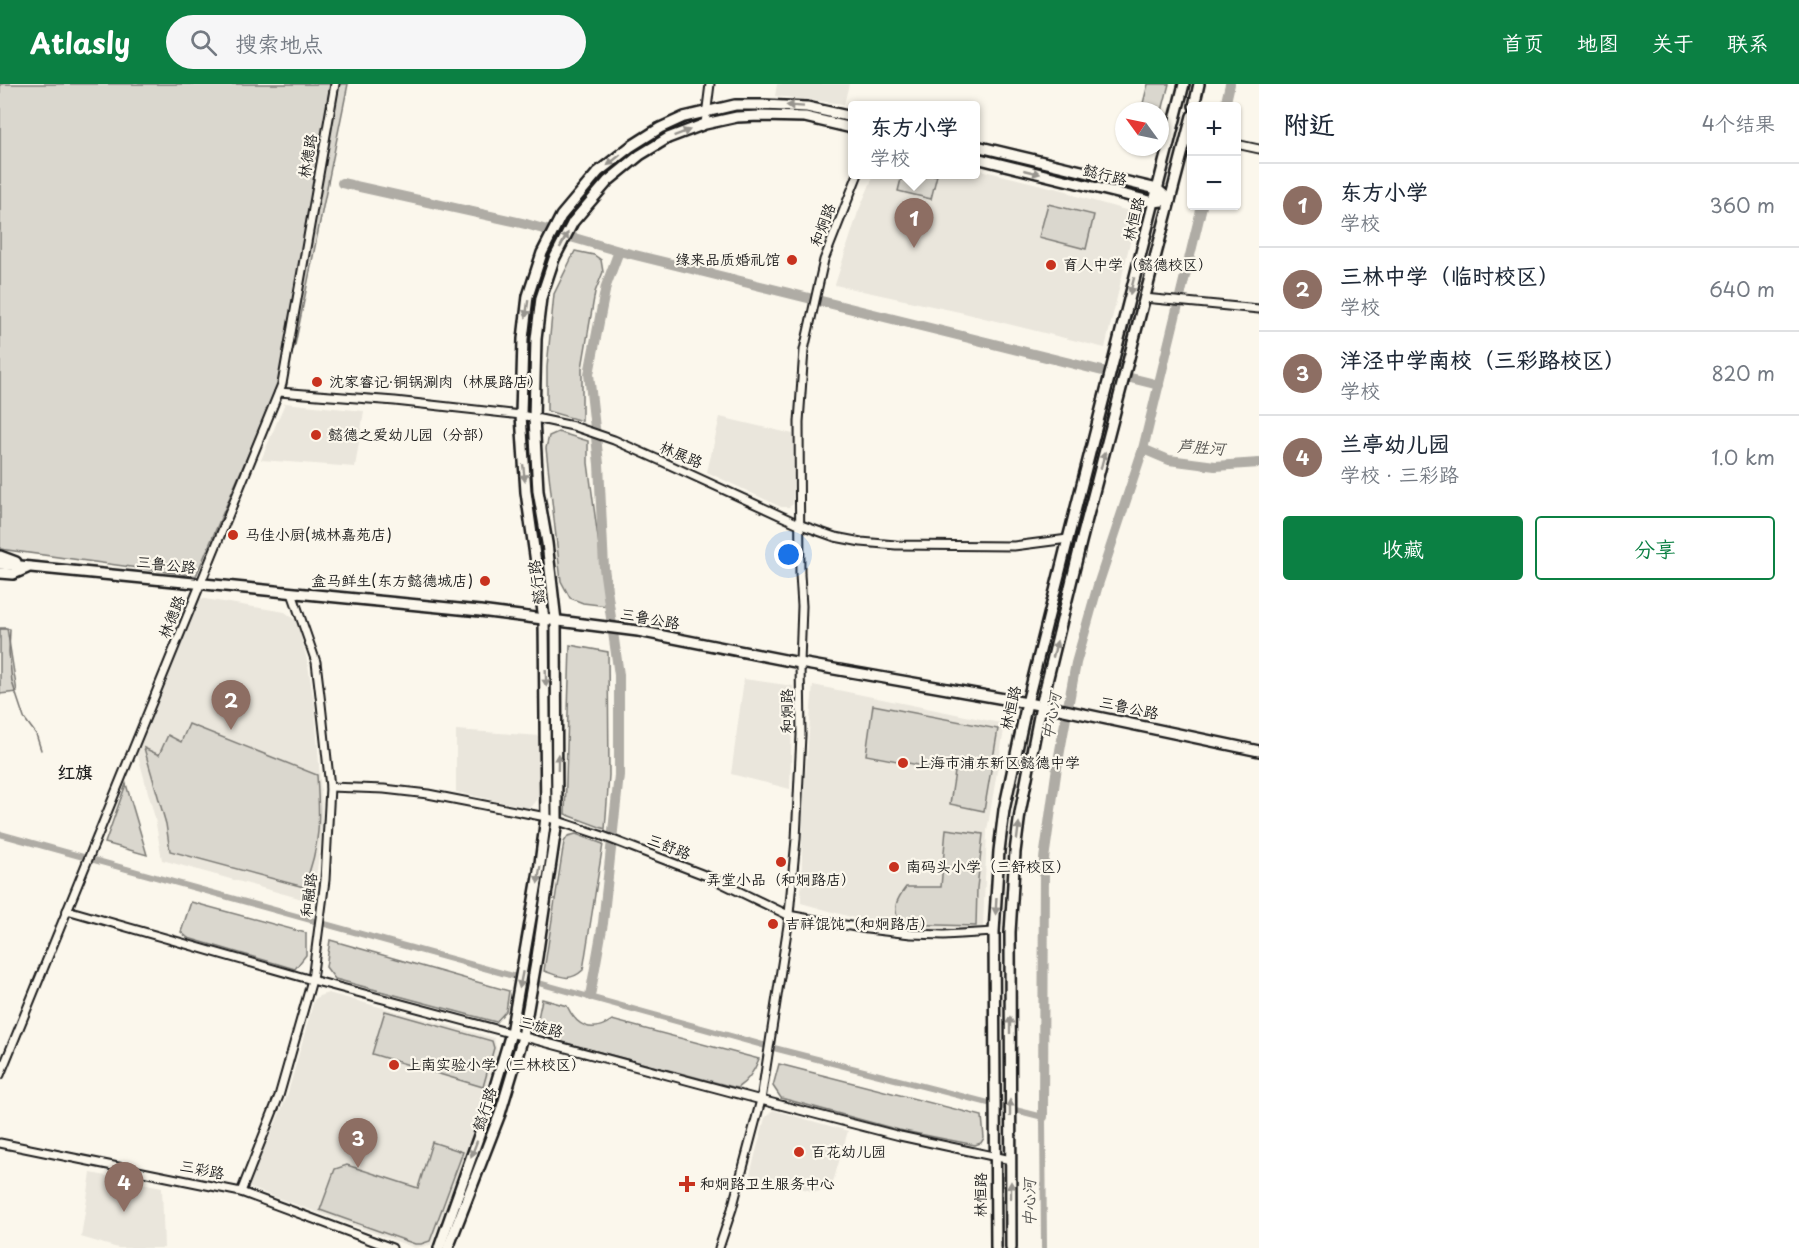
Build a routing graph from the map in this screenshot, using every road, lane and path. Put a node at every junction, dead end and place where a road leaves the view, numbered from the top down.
1 (335, 84) edge
2 (710, 84) edge
3 (1184, 84) edge
4 (1200, 84) edge
5 (1195, 102) edge
6 (706, 111) junction
7 (848, 116) edge
8 (705, 124) junction
9 (848, 127) edge
10 (1187, 141) edge
11 (1241, 145) edge
12 (980, 147) edge
13 (1259, 149) edge
14 (980, 159) edge
15 (856, 179) edge
16 (1157, 189) junction
17 (1170, 200) junction
18 (1154, 202) junction
19 (1144, 298) junction
20 (1259, 309) edge
21 (279, 392) junction
22 (521, 415) junction
23 (534, 418) junction
24 (801, 525) junction
25 (1068, 539) junction
26 (0, 556) edge
27 (0, 564) edge
28 (29, 567) junction
29 (0, 573) edge
30 (201, 584) junction
31 (292, 593) junction
32 (544, 619) junction
33 (556, 621) junction
34 (800, 663) junction
35 (1027, 703) junction
36 (1046, 707) junction
37 (1259, 751) edge
38 (330, 787) junction
39 (546, 817) junction
40 (558, 821) junction
41 (67, 910) junction
42 (788, 915) junction
43 (994, 932) junction
44 (312, 980) junction
45 (511, 1033) junction
46 (523, 1037) junction
47 (0, 1076) edge
48 (761, 1100) junction
49 (0, 1143) edge
50 (996, 1158) junction
51 (1011, 1160) junction
52 (241, 1192) junction
53 (392, 1248) edge
54 (438, 1248) edge
55 (448, 1248) edge
56 (719, 1248) edge
57 (996, 1248) edge
58 (1011, 1248) edge

1 - 21 street, 林德路
2 - 6 street
3 - 16 main road, 林恒路
4 - 5 main road
7 -> 6 main road
6 - 8 street
6 -> 22 main road, 懿行路
8 - 9 main road, 懿行路
23 -> 8 main road, 懿行路
10 - 17 main road, 林恒路
11 - 13 street
12 - 16 main road, 懿行路
14 -> 18 main road, 懿行路
15 - 24 street, 和炯路
16 - 17 main road, 懿行路
16 - 18 main road, 林恒路
17 - 18 main road, 懿行路
17 - 19 main road, 林恒路
18 -> 25 main road, 林恒路
19 - 20 street
36 -> 19 main road, 林恒路
21 - 22 street, 林展路
21 - 30 street, 林德路
22 - 23 street, 林展路
22 -> 32 main road, 懿行路
23 - 24 street, 林展路
23 - 33 main road, 懿行路
24 - 25 street, 林展路
24 - 34 street, 和炯路
25 - 35 main road, 林恒路
26 - 28 main road, 三鲁公路
27 - 28 main road, 三鲁公路
28 - 29 main road, 三鲁公路
28 - 30 main road, 三鲁公路
30 - 31 main road, 三鲁公路
30 - 41 street, 林德路
31 - 32 main road, 三鲁公路
31 - 38 street, 和融路
32 - 33 main road, 三鲁公路
32 -> 39 main road, 懿行路
33 - 34 main road, 三鲁公路
40 -> 33 main road, 懿行路
34 - 35 main road, 三鲁公路
34 - 42 street, 和炯路
35 - 36 main road, 三鲁公路
35 -> 43 main road, 林恒路
36 - 37 main road, 三鲁公路
51 -> 36 main road, 林恒路
38 - 39 street, 三舒路
38 - 44 street, 和融路
39 - 40 street, 三舒路
39 -> 45 main road, 懿行路
40 - 42 street, 三舒路
40 - 46 main road, 懿行路
41 - 44 street, 三旋路
41 - 47 street, 林德路
42 - 43 street, 三舒路
42 - 48 street, 和炯路
43 - 50 main road, 林恒路
44 - 45 street, 三旋路
44 - 52 street, 和融路
45 - 46 street, 三旋路
45 -> 54 main road, 懿行路
46 - 48 street, 三旋路
46 - 55 main road, 懿行路
48 - 50 street, 三旋路
48 - 56 street, 和炯路
49 - 52 street, 三彩路
50 - 51 street, 三旋路
50 - 57 main road, 林恒路
58 -> 51 main road, 林恒路
52 - 53 street, 三彩路

